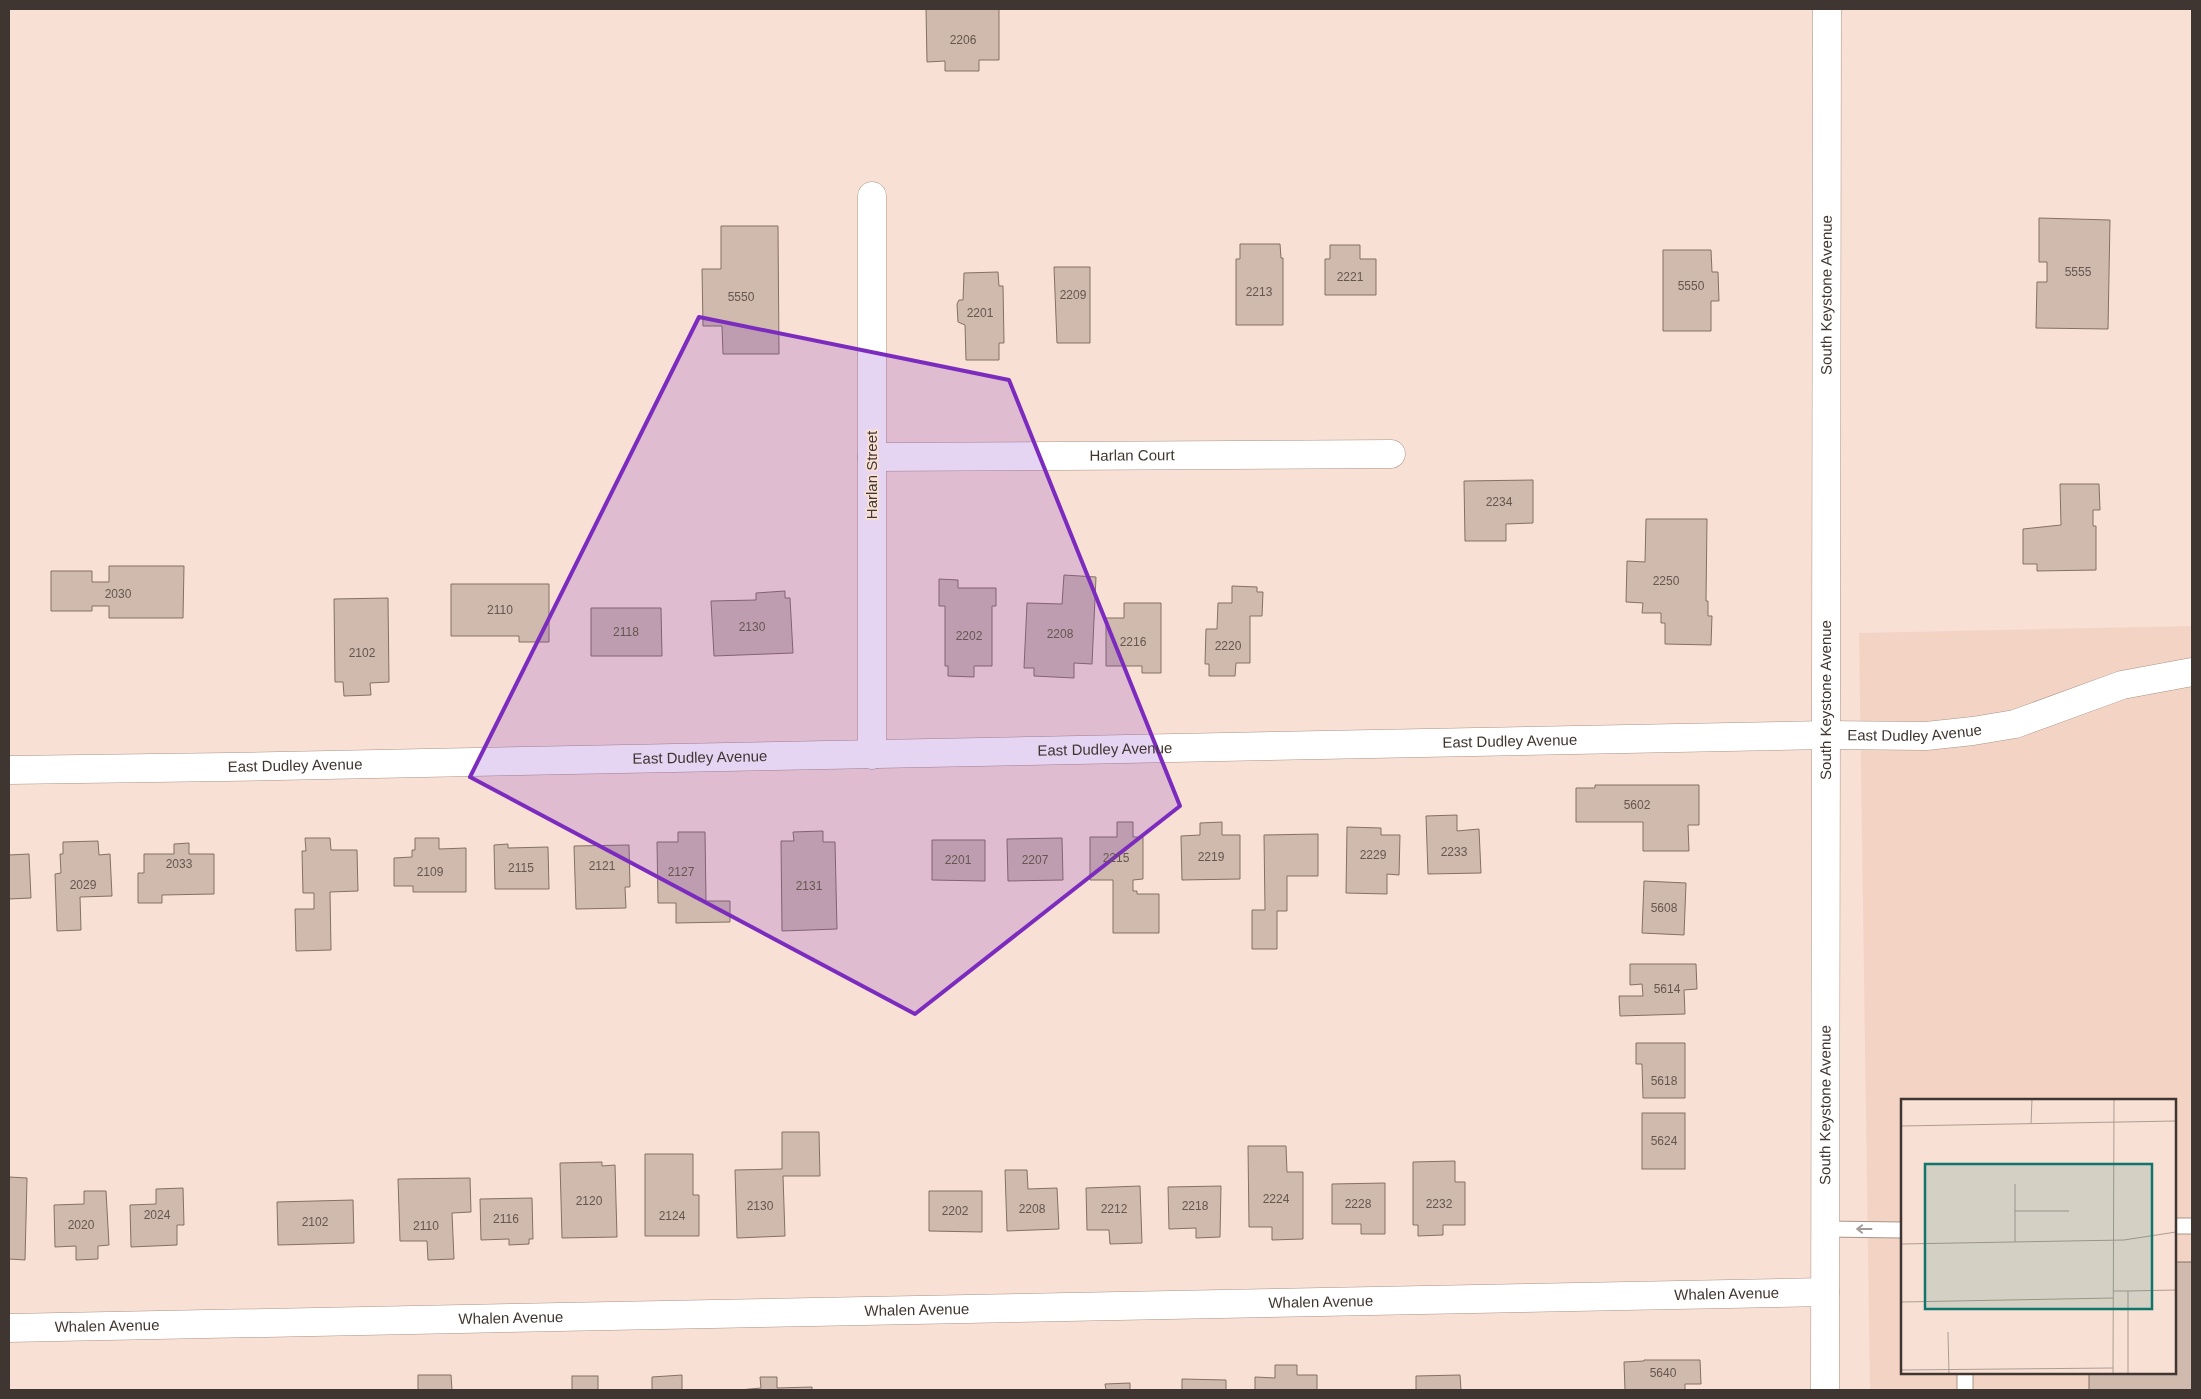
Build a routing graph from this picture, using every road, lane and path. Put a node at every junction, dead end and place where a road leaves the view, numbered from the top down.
1 (1827, 9) edge
2 (872, 196) dead end
3 (1391, 454) dead end
4 (872, 457) junction
5 (2192, 672) edge
6 (1825, 735) junction
7 (872, 755) junction
8 (9, 770) edge
9 (2176, 1226) edge
10 (2192, 1226) edge
11 (1825, 1229) junction
12 (1901, 1230) edge
13 (1825, 1292) junction
14 (9, 1328) edge
15 (1965, 1374) edge
16 (1825, 1390) edge
17 (1965, 1390) edge

1 - 6 street, South Keystone Avenue
2 - 4 street, Harlan Street
3 - 4 street, Harlan Court
4 - 7 street, Harlan Street
5 - 6 street, East Dudley Avenue
6 - 7 street, East Dudley Avenue
6 - 11 street, South Keystone Avenue
7 - 8 street, East Dudley Avenue
9 - 10 lane
12 -> 11 lane
11 - 13 street, South Keystone Avenue
13 - 14 street, Whalen Avenue
13 - 16 street, South Keystone Avenue
15 - 17 lane

